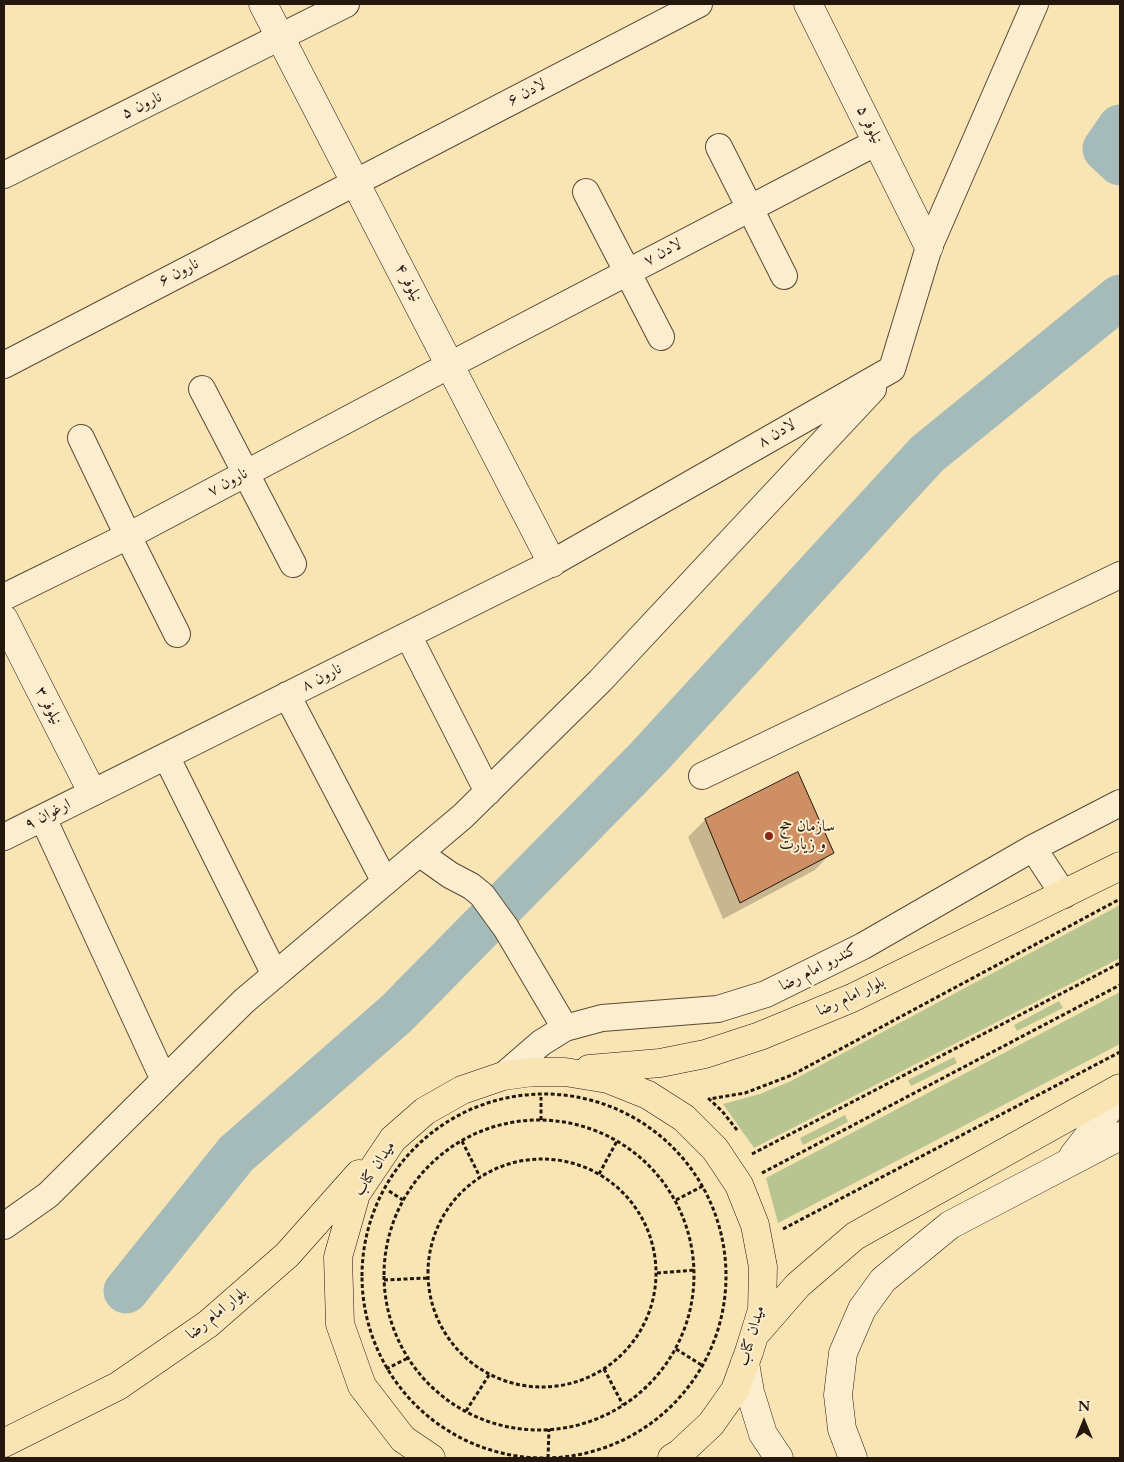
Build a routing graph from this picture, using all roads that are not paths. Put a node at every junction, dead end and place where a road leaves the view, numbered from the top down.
1 (264, 4) edge
2 (346, 4) edge
3 (808, 4) edge
4 (1035, 4) edge
5 (683, 8) edge
6 (281, 37) junction
7 (877, 142) junction
8 (719, 147) dead end
9 (4, 176) edge
10 (355, 182) junction
11 (586, 192) dead end
12 (750, 208) junction
13 (929, 247) junction
14 (628, 272) junction
15 (784, 276) dead end
16 (660, 337) dead end
17 (4, 365) edge
18 (450, 365) junction
19 (892, 369) junction
20 (202, 389) dead end
21 (81, 438) dead end
22 (247, 473) junction
23 (128, 536) junction
24 (552, 563) junction
25 (293, 564) dead end
26 (1120, 575) edge
27 (4, 597) edge
28 (4, 619) edge
29 (177, 634) dead end
30 (408, 635) junction
31 (287, 695) junction
32 (166, 756) junction
33 (702, 776) dead end
34 (92, 792) junction
35 (488, 792) junction
36 (1120, 803) edge
37 (43, 818) junction
38 (4, 838) edge
39 (1034, 848) junction
40 (418, 853) junction
41 (1120, 866) edge
42 (384, 882) junction
43 (1064, 895) junction
44 (275, 975) junction
45 (564, 1028) junction
46 (565, 1072) junction
47 (503, 1076) junction
48 (164, 1080) junction
49 (1120, 1088) edge
50 (1120, 1095) edge
51 (1120, 1136) edge
52 (393, 1139) junction
53 (1070, 1162) junction
54 (4, 1226) edge
55 (755, 1335) junction
56 (745, 1362) junction
57 (4, 1443) edge
58 (431, 1458) edge
59 (672, 1458) edge
60 (779, 1458) edge
61 (853, 1458) edge

1 - 6 street, نیلوفر ۴
2 - 6 street, نارون ۵
3 - 7 street, نیلوفر ۵
4 - 13 street
5 - 10 street, لادن ۶
6 - 9 street, نارون ۵
6 - 10 street, نیلوفر ۴
7 - 12 street, لادن ۷
7 - 13 street, نیلوفر ۵
8 - 12 street
10 - 17 street, نارون ۶
10 - 18 street, نیلوفر ۴
11 - 14 street
12 - 14 street, لادن ۷
12 - 15 street
13 - 19 street
14 - 16 street
14 - 18 street, لادن ۷
18 - 22 street, نارون ۷
18 - 24 street, نیلوفر ۴
19 - 24 street, لادن ۸
19 - 35 street
20 - 22 street
21 - 23 street
22 - 23 street, نارون ۷
22 - 25 street
23 - 27 street, نارون ۷
23 - 29 street
24 - 30 street, نارون ۸
26 - 33 street
28 - 34 street, نیلوفر ۳
30 - 31 street, نارون ۸
30 - 35 street
31 - 32 street, نارون ۸
31 - 42 street
32 - 34 street, نارون ۸
32 - 44 street
34 - 37 street, ارغوان ۹
35 - 40 street
36 - 39 street, کندرو امام رضا
37 - 38 street, ارغوان ۹
37 - 48 street
39 - 43 street
39 - 45 street, کندرو امام رضا
40 - 42 street
40 - 45 street
41 - 43 main road, بلوار امام رضا
42 - 44 street
43 - 46 main road, بلوار امام رضا
44 - 48 street
45 - 47 street, کندرو امام رضا
46 - 47 main road, میدان کتاب
46 - 55 main road, میدان کتاب
47 - 52 main road, میدان کتاب
48 - 54 street
49 - 55 main road
50 - 53 street
51 - 53 street
52 - 57 main road, بلوار امام رضا
52 - 58 main road, میدان کتاب
53 - 61 street
55 - 56 main road, میدان کتاب
56 - 59 main road, میدان کتاب
56 - 60 street

